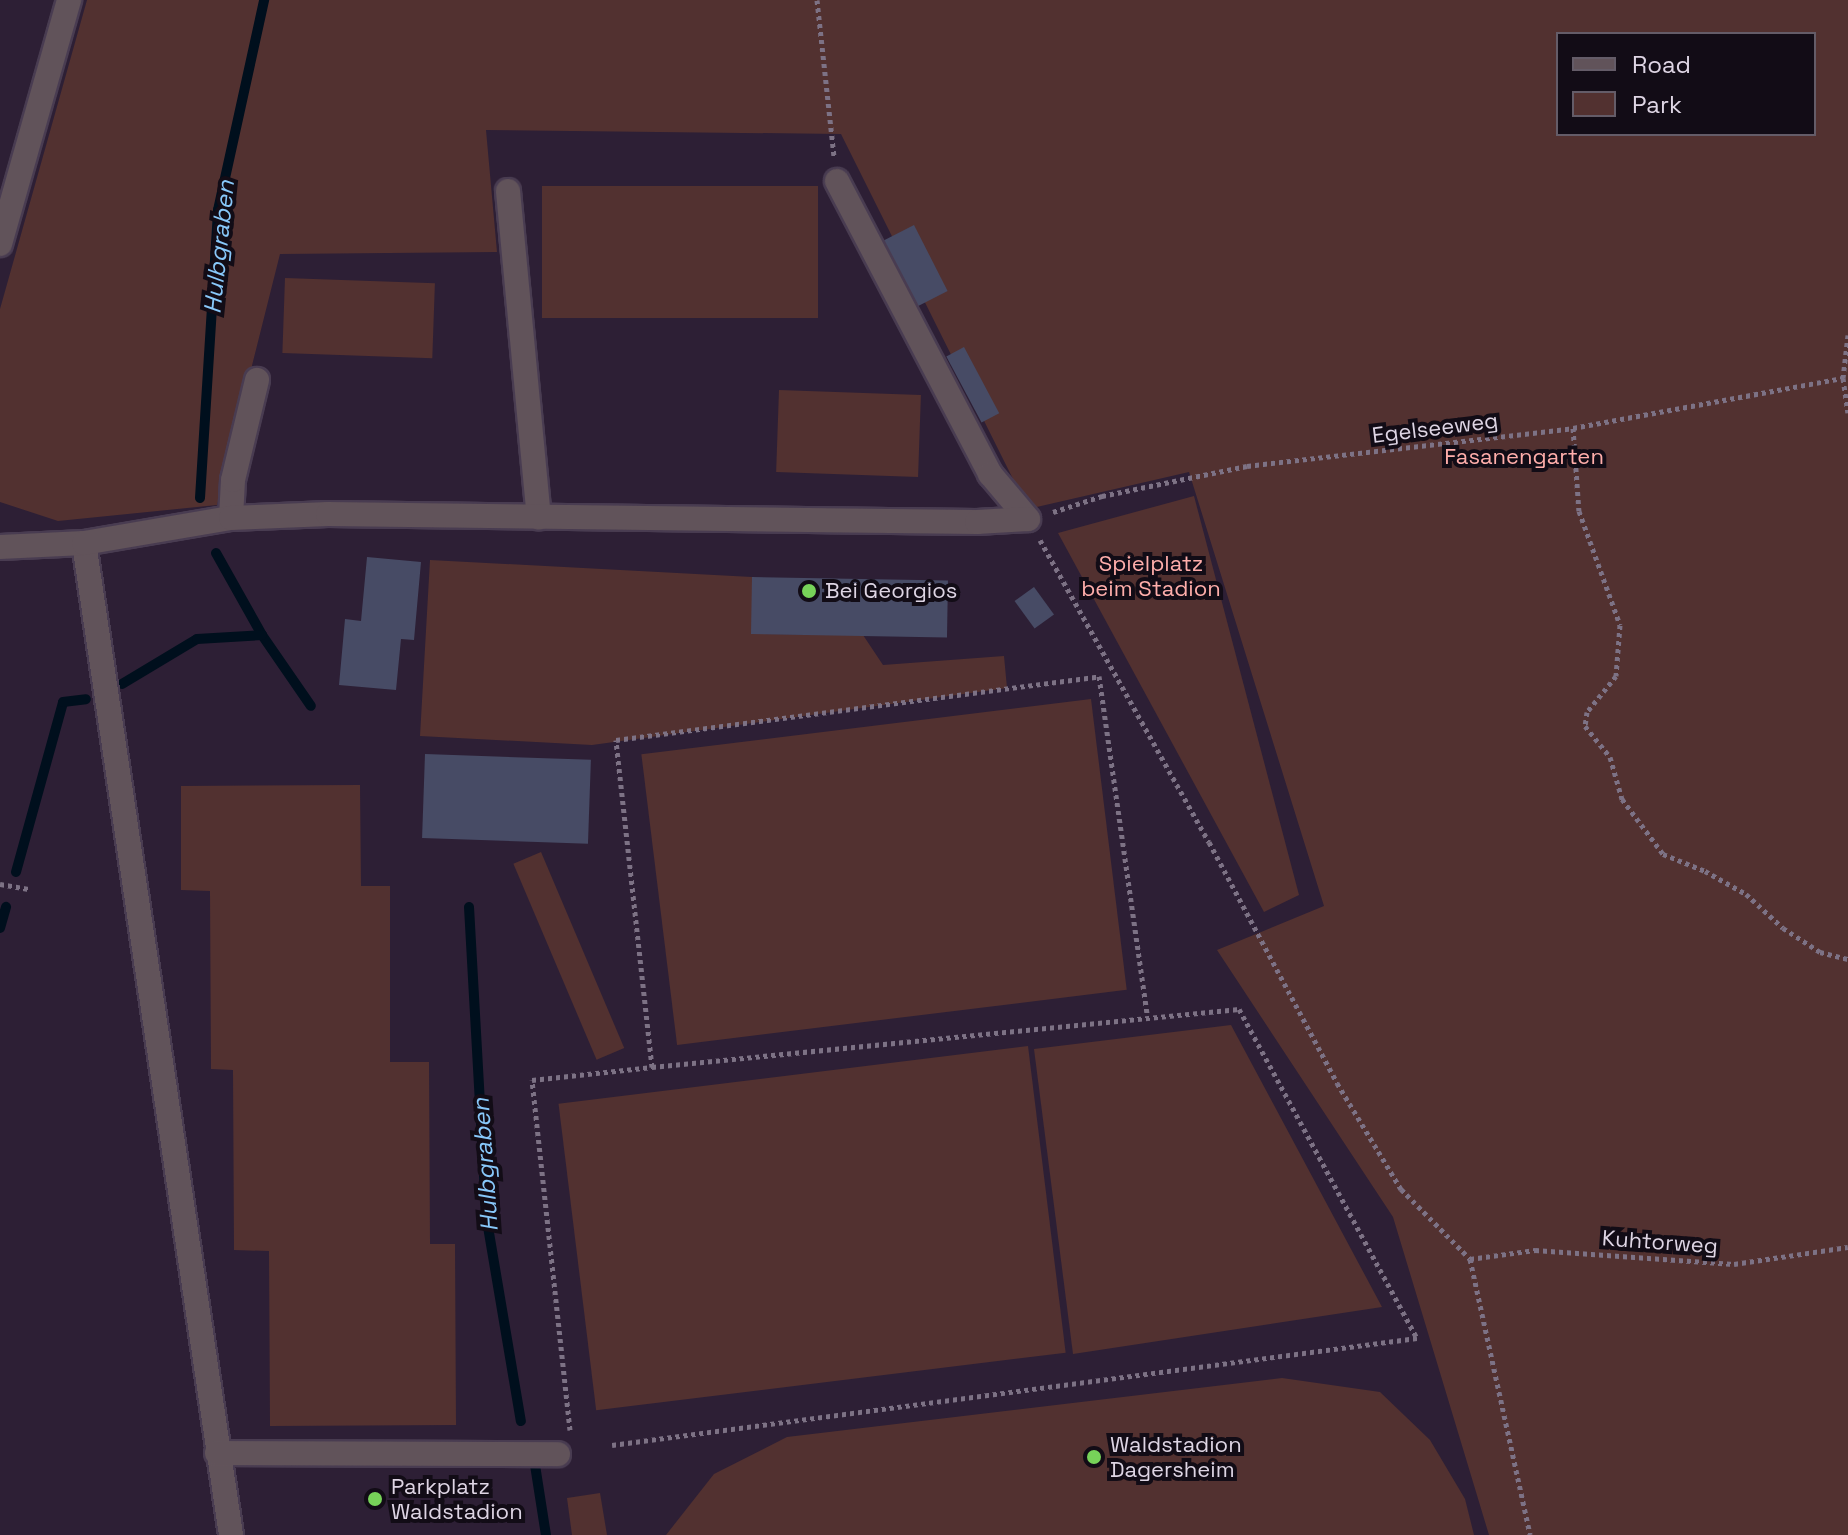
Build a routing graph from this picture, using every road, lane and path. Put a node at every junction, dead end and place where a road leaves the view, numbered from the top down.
1 (69, 0) edge
2 (817, 0) edge
3 (837, 181) joint
4 (508, 191) dead end
5 (0, 244) edge
6 (1848, 335) edge
7 (1846, 378) edge
8 (257, 380) dead end
9 (1848, 413) edge
10 (1573, 428) junction
11 (231, 518) junction
12 (539, 518) junction
13 (1028, 519) junction
14 (84, 543) junction
15 (0, 547) edge
16 (0, 884) edge
17 (29, 889) dead end
18 (1848, 959) edge
19 (1147, 1015) junction
20 (652, 1067) junction
21 (1848, 1247) edge
22 (1470, 1259) junction
23 (612, 1445) dead end
24 (565, 1447) joint
25 (217, 1453) junction
26 (231, 1535) edge
27 (1530, 1535) edge

1 - 5 street
2 - 3 path
3 - 13 street
4 - 12 street
6 - 7 path
7 - 9 path
7 - 10 path, Egelseeweg
8 - 11 street
10 - 13 path, Egelseeweg
10 - 18 path
11 - 12 street
11 - 14 street
12 - 13 street
13 - 22 path
14 - 15 street
14 - 25 street
16 - 17 path
19 - 20 path
19 - 20 path
19 - 23 path
20 - 24 path
21 - 22 path, Kuhtorweg
22 - 27 path
24 - 25 street
25 - 26 street

